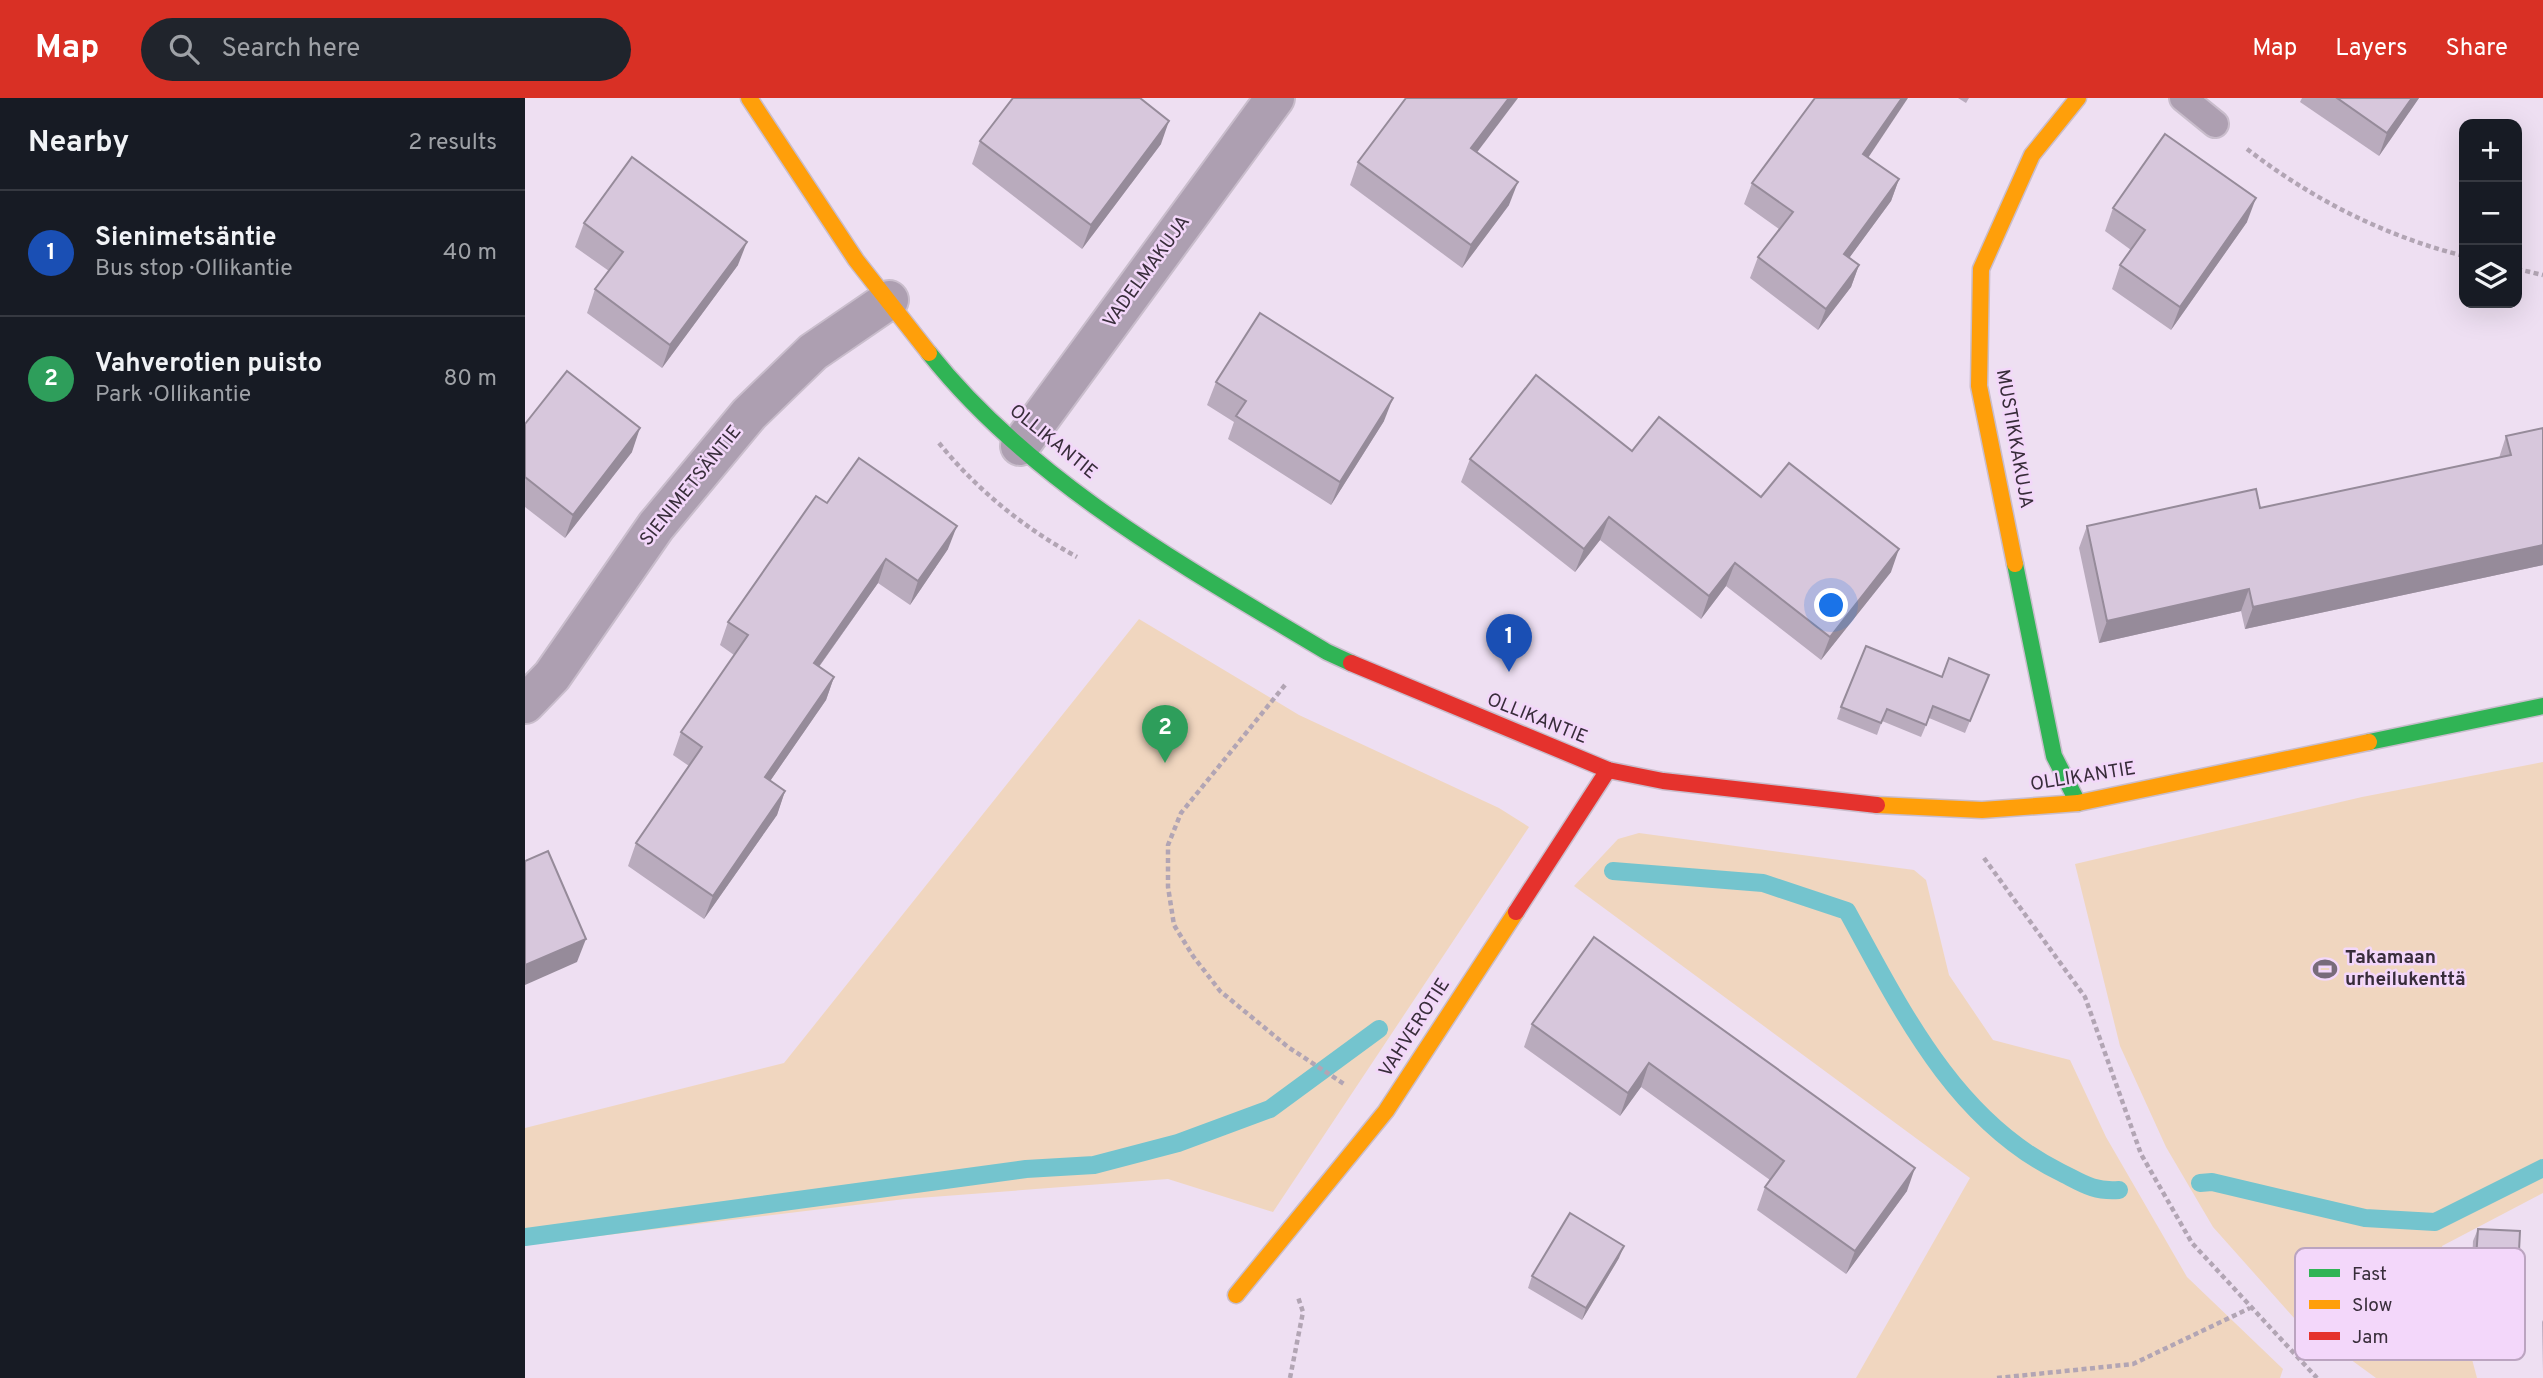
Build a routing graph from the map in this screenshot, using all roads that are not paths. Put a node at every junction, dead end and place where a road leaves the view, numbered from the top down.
1 (749, 98) edge
2 (1275, 98) edge
3 (2078, 98) edge
4 (2183, 98) edge
5 (2215, 124) road end
6 (889, 300) junction
7 (1020, 446) junction
8 (525, 704) edge
9 (2543, 706) edge
10 (1608, 770) junction
11 (2078, 803) junction
12 (1236, 1294) dead end

1 - 6 street, OLLIKANTIE
2 - 7 street, VADELMAKUJA
3 - 11 street, MUSTIKKAKUJA
4 - 5 lane
6 - 7 street, OLLIKANTIE
6 - 8 street, SIENIMETSÄNTIE
7 - 10 street, OLLIKANTIE
9 - 11 street, OLLIKANTIE
10 - 11 street, OLLIKANTIE
10 - 12 street, VAHVEROTIE

